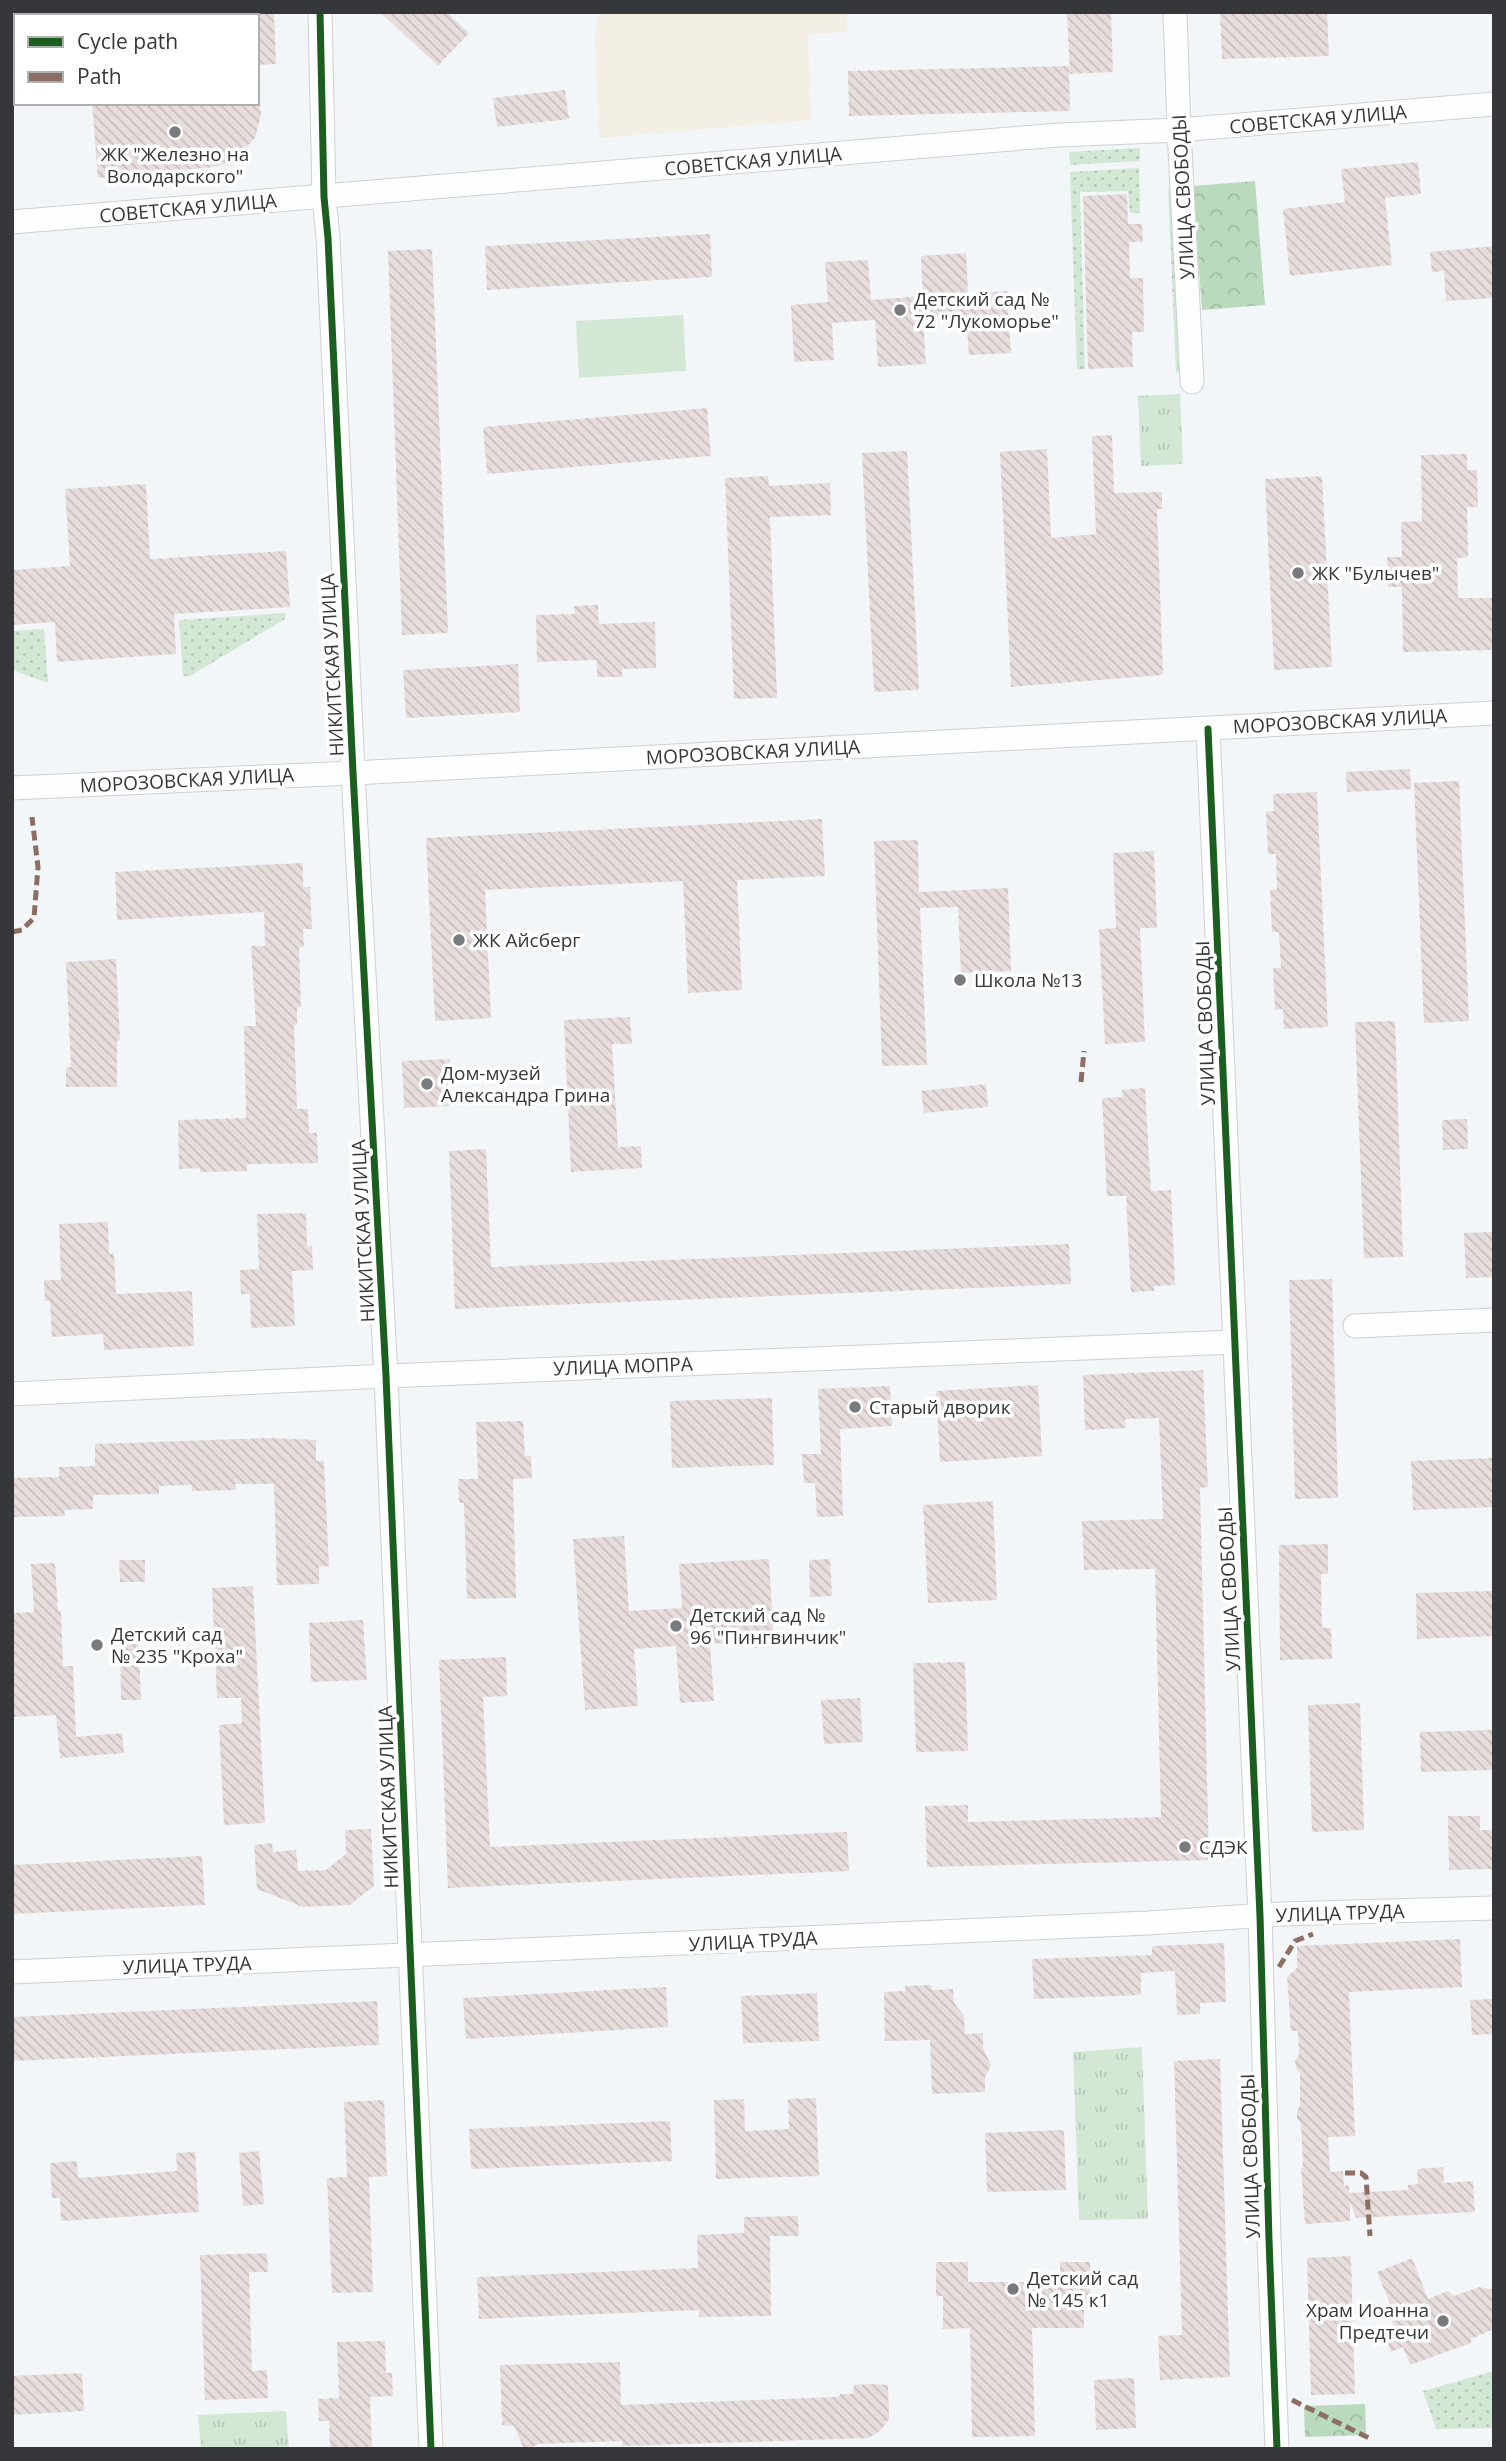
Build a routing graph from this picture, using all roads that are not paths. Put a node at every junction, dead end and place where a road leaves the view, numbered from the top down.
1 (320, 12) edge
2 (1175, 12) edge
3 (1494, 104) edge
4 (1179, 130) junction
5 (324, 197) junction
6 (12, 222) edge
7 (1192, 382) dead end
8 (1494, 713) edge
9 (1208, 729) junction
10 (353, 773) junction
11 (12, 788) edge
12 (1494, 1320) edge
13 (1355, 1326) dead end
14 (1235, 1342) junction
15 (387, 1376) junction
16 (12, 1394) edge
17 (1494, 1908) edge
18 (1260, 1916) junction
19 (410, 1956) junction
20 (12, 1972) edge
21 (431, 2449) edge
22 (1277, 2449) edge

1 - 5 street, НИКИТСКАЯ УЛИЦА
2 - 4 street, УЛИЦА СВОБОДЫ
3 - 4 street, СОВЕТСКАЯ УЛИЦА
4 - 5 street, СОВЕТСКАЯ УЛИЦА
4 - 7 street, УЛИЦА СВОБОДЫ
5 - 6 street, СОВЕТСКАЯ УЛИЦА
5 - 10 street, НИКИТСКАЯ УЛИЦА
8 - 9 street, МОРОЗОВСКАЯ УЛИЦА
9 - 10 street, МОРОЗОВСКАЯ УЛИЦА
9 - 14 street, УЛИЦА СВОБОДЫ
10 - 11 street, МОРОЗОВСКАЯ УЛИЦА
10 - 15 street, НИКИТСКАЯ УЛИЦА
12 - 13 street
14 - 15 street, УЛИЦА МОПРА
14 - 18 street, УЛИЦА СВОБОДЫ
15 - 16 street, УЛИЦА МОПРА
15 - 19 street, НИКИТСКАЯ УЛИЦА
17 - 18 street, УЛИЦА ТРУДА
18 - 19 street, УЛИЦА ТРУДА
18 - 22 street, УЛИЦА СВОБОДЫ
19 - 20 street, УЛИЦА ТРУДА
19 - 21 street, НИКИТСКАЯ УЛИЦА

